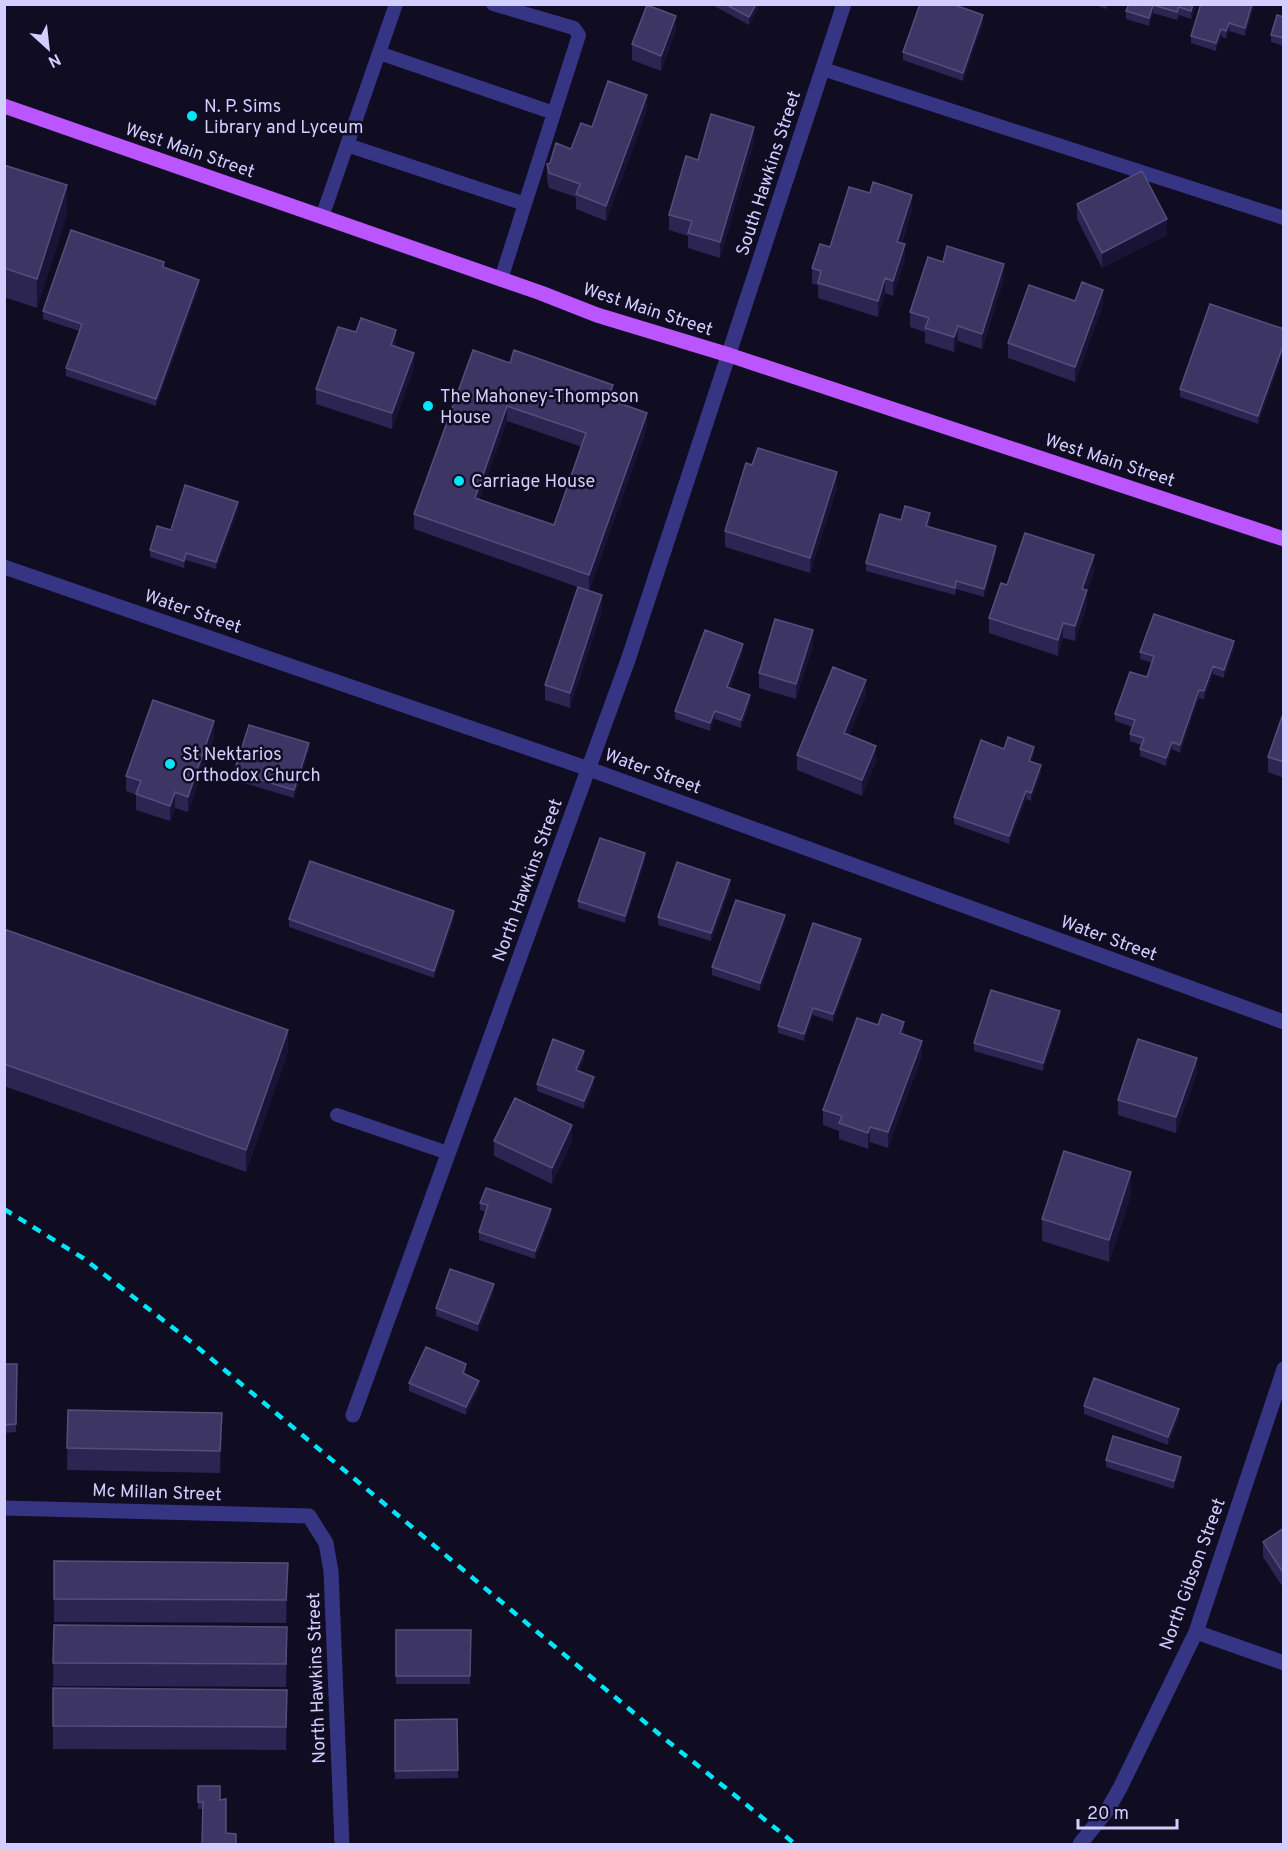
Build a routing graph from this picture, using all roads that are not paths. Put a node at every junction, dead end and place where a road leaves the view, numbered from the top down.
1 (396, 4) edge
2 (493, 4) edge
3 (844, 4) edge
4 (379, 53) junction
5 (823, 69) junction
6 (4, 105) edge
7 (554, 113) junction
8 (347, 145) junction
9 (525, 204) junction
10 (322, 217) junction
11 (1284, 218) edge
12 (501, 279) junction
13 (729, 355) junction
14 (1284, 539) edge
15 (4, 567) edge
16 (589, 769) junction
17 (1284, 1022) edge
18 (337, 1116) dead end
19 (448, 1153) junction
20 (1284, 1369) edge
21 (353, 1415) dead end
22 (4, 1508) edge
23 (309, 1516) joint
24 (1196, 1632) junction
25 (1284, 1663) edge
26 (342, 1845) edge
27 (1080, 1845) edge

1 - 4 lane
2 - 7 lane
3 - 5 street, South Hawkins Street
4 - 7 lane
4 - 8 lane
5 - 11 lane
5 - 13 street, South Hawkins Street
6 - 10 main road, West Main Street
7 - 9 lane
8 - 9 lane
8 - 10 lane
9 - 12 lane
10 - 12 main road, West Main Street
12 - 13 main road, West Main Street
13 - 14 main road, West Main Street
13 - 16 street, North Hawkins Street
15 - 16 street, Water Street
16 - 17 street, Water Street
16 - 19 street, North Hawkins Street
18 - 19 lane
19 - 21 street, North Hawkins Street
20 - 24 street, North Gibson Street
22 - 23 street, Mc Millan Street
23 - 26 street, North Hawkins Street
24 - 25 street
24 - 27 street, North Gibson Street

